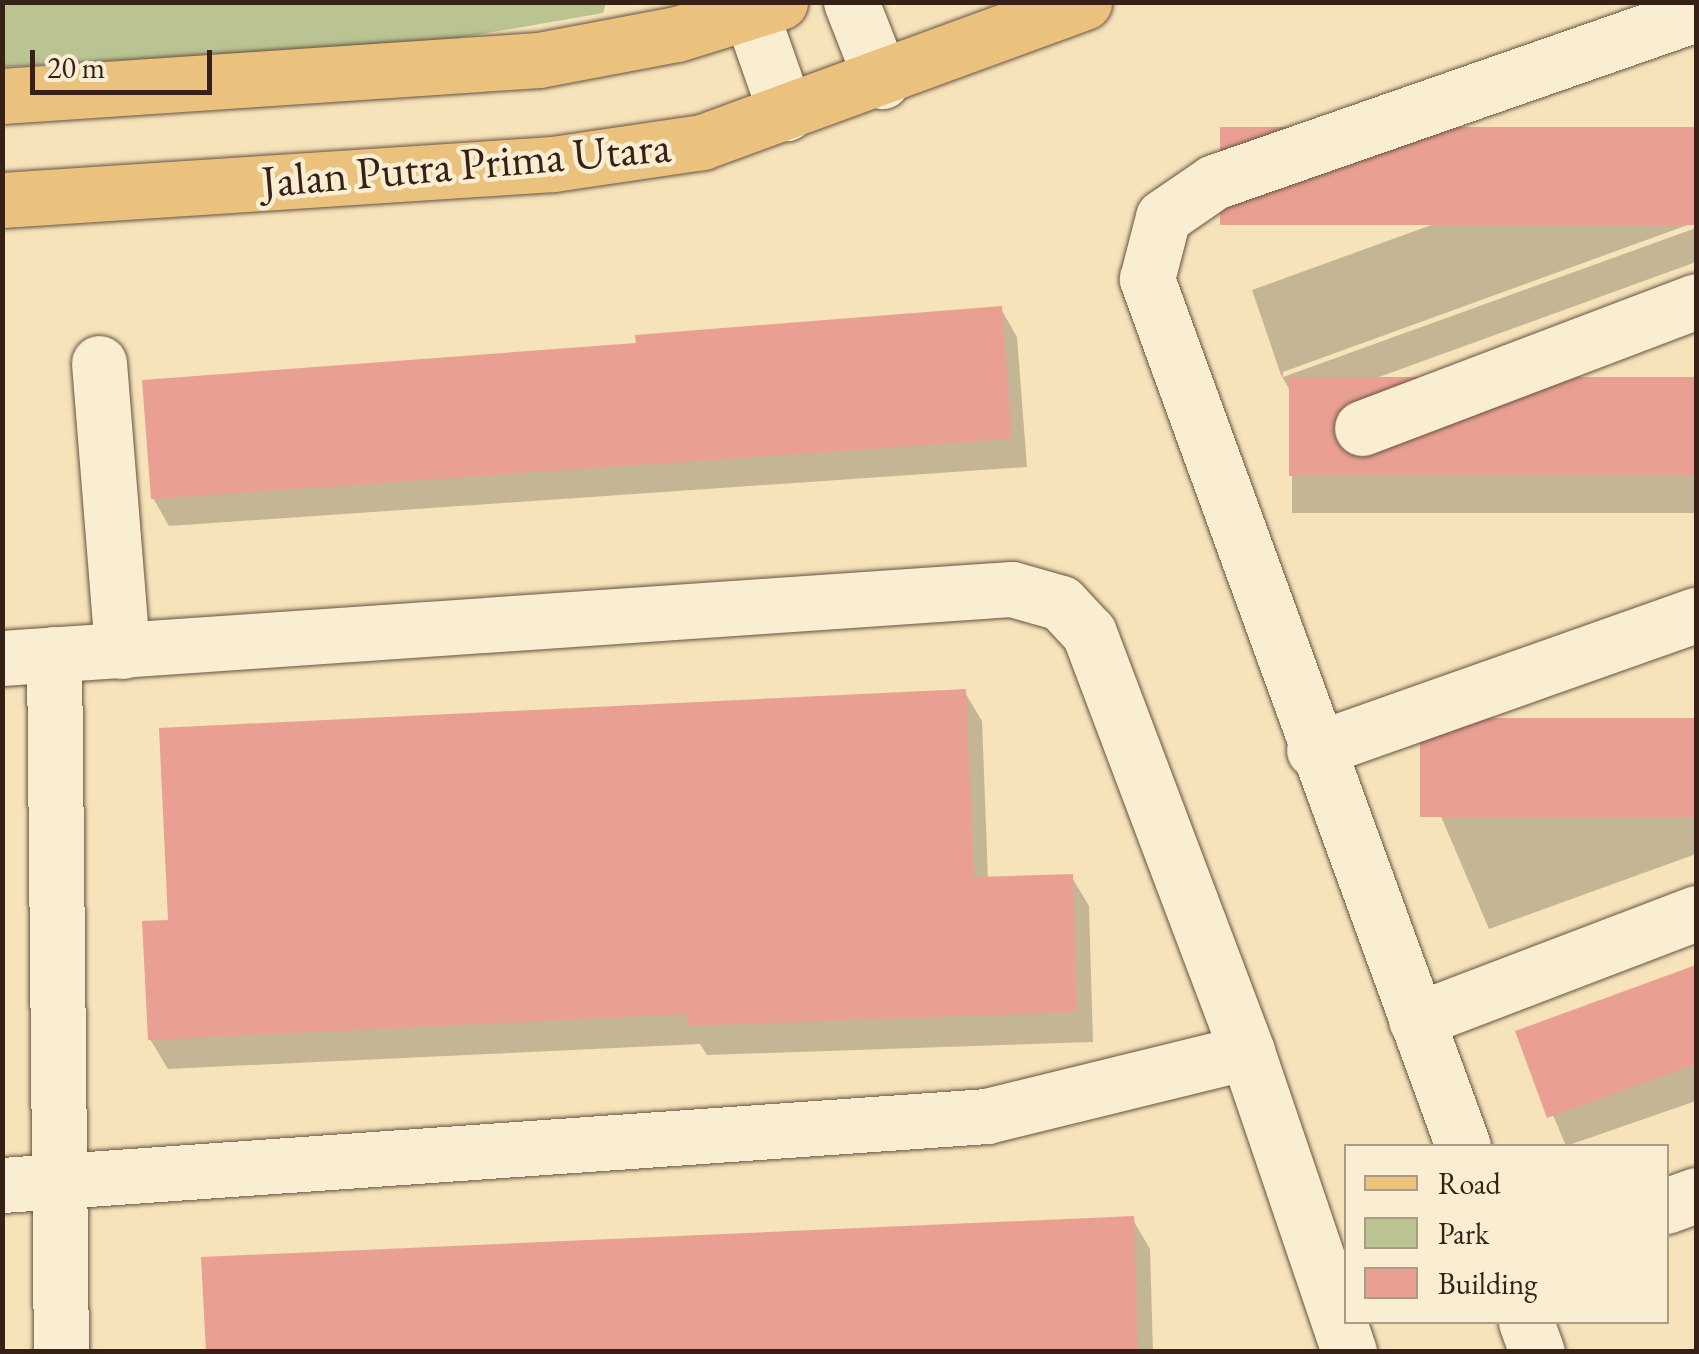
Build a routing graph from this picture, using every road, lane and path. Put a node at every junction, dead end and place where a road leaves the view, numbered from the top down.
1 (651, 2) edge
2 (851, 2) edge
3 (1084, 2) edge
4 (759, 6) edge
5 (1696, 14) edge
6 (607, 48) junction
7 (882, 81) junction
8 (2, 96) edge
9 (786, 114) junction
10 (2, 200) edge
11 (1696, 302) edge
12 (99, 362) dead end
13 (1362, 428) dead end
14 (1696, 615) edge
15 (122, 651) junction
16 (28, 656) edge
17 (1314, 750) junction
18 (1696, 913) edge
19 (1416, 1020) junction
20 (1247, 1052) junction
21 (1462, 1144) edge
22 (59, 1181) junction
23 (2, 1185) edge
24 (1696, 1195) edge
25 (1669, 1205) edge
26 (1527, 1324) edge
27 (61, 1352) edge
28 (1349, 1352) edge
29 (1536, 1352) edge

1 - 6 main road
2 - 7 street
3 - 7 main road, Jalan Putra Prima Utara
4 - 6 main road
4 - 9 street
5 - 17 street
6 - 8 main road
7 - 9 main road, Jalan Putra Prima Utara
9 - 10 main road, Jalan Putra Prima Utara
11 - 13 street
12 - 15 street
14 - 17 street
15 - 16 street
15 - 20 street
16 - 22 street
17 - 19 street
18 - 19 street
19 - 21 street
20 - 22 street
20 - 28 street
22 - 23 street
22 - 27 street
24 - 25 street
26 - 29 street

